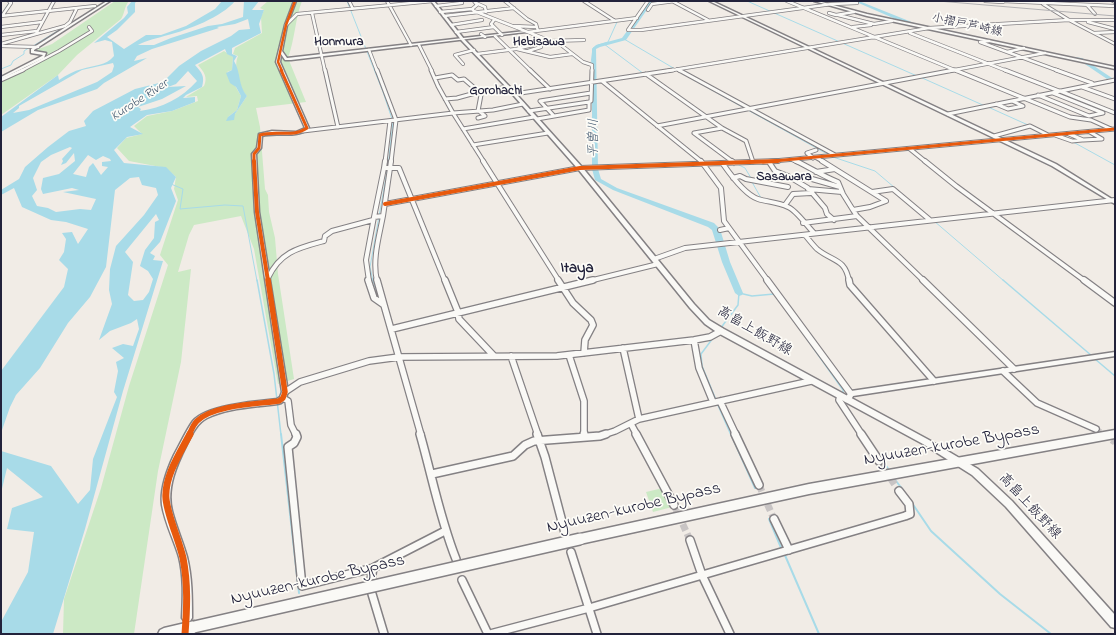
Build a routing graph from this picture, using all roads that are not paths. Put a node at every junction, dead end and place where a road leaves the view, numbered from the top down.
1 (9, 1) edge
2 (54, 1) edge
3 (110, 1) edge
4 (295, 1) edge
5 (349, 1) edge
6 (387, 1) edge
7 (432, 1) edge
8 (505, 1) edge
9 (584, 1) edge
10 (648, 1) edge
11 (672, 1) edge
12 (678, 1) edge
13 (710, 1) edge
14 (787, 1) edge
15 (815, 1) edge
16 (838, 1) edge
17 (986, 1) edge
18 (1002, 1) edge
19 (1039, 1) edge
20 (1076, 1) edge
21 (414, 2) edge
22 (475, 2) edge
23 (462, 3) dead end
24 (841, 3) junction
25 (857, 3) dead end
26 (1043, 3) junction
27 (389, 5) junction
28 (827, 5) junction
29 (1082, 5) junction
30 (1088, 5) junction
31 (95, 6) dead end
32 (436, 6) junction
33 (818, 6) junction
34 (1115, 6) edge
35 (832, 7) dead end
36 (77, 8) junction
37 (514, 8) junction
38 (804, 8) junction
39 (824, 8) junction
40 (353, 9) junction
41 (472, 9) junction
42 (648, 10) dead end
43 (810, 10) junction
44 (48, 11) junction
45 (312, 12) junction
46 (440, 12) junction
47 (479, 12) junction
48 (486, 12) junction
49 (854, 12) junction
50 (829, 13) dead end
51 (1095, 14) dead end
52 (838, 15) junction
53 (1, 16) edge
54 (444, 16) junction
55 (742, 16) junction
56 (637, 18) junction
57 (482, 20) dead end
58 (494, 20) junction
59 (1069, 20) junction
60 (1084, 20) junction
61 (1110, 20) junction
62 (1115, 20) edge
63 (615, 21) junction
64 (709, 21) junction
65 (892, 21) junction
66 (42, 22) junction
67 (1095, 23) junction
68 (874, 24) junction
69 (286, 25) junction
70 (451, 25) junction
71 (1078, 25) junction
72 (89, 26) dead end
73 (513, 26) junction
74 (536, 26) junction
75 (1, 27) edge
76 (494, 27) junction
77 (852, 27) junction
78 (929, 28) junction
79 (1115, 30) edge
80 (538, 31) junction
81 (456, 32) junction
82 (525, 32) junction
83 (37, 33) junction
84 (908, 33) junction
85 (1094, 33) junction
86 (481, 34) dead end
87 (1, 35) edge
88 (502, 35) junction
89 (495, 36) junction
90 (485, 37) junction
91 (877, 38) junction
92 (463, 40) junction
93 (584, 40) dead end
94 (1108, 40) junction
95 (1115, 40) edge
96 (550, 41) junction
97 (989, 41) junction
98 (537, 44) junction
99 (1005, 44) junction
100 (1115, 44) edge
101 (1, 45) edge
102 (411, 45) junction
103 (419, 45) junction
104 (38, 47) junction
105 (992, 47) junction
106 (809, 48) junction
107 (1024, 48) junction
108 (516, 49) junction
109 (370, 50) junction
110 (474, 50) junction
111 (509, 50) junction
112 (281, 52) junction
113 (527, 52) junction
114 (1006, 52) junction
115 (1045, 53) junction
116 (478, 54) junction
117 (572, 54) junction
118 (322, 56) junction
119 (1021, 58) junction
120 (463, 64) dead end
121 (989, 64) junction
122 (1115, 68) edge
123 (676, 70) junction
124 (955, 70) junction
125 (646, 74) junction
126 (435, 78) junction
127 (1, 79) edge
128 (1115, 80) edge
129 (602, 81) junction
130 (591, 83) junction
131 (882, 83) junction
132 (1094, 84) junction
133 (1082, 86) junction
134 (508, 87) junction
135 (550, 89) junction
136 (1060, 91) junction
137 (479, 92) junction
138 (1052, 93) junction
139 (514, 94) junction
140 (591, 94) junction
141 (1038, 95) junction
142 (1024, 98) junction
143 (445, 99) junction
144 (1115, 99) edge
145 (1011, 101) junction
146 (589, 102) junction
147 (523, 104) junction
148 (996, 104) junction
149 (1064, 106) junction
150 (546, 109) junction
151 (746, 109) junction
152 (1050, 109) junction
153 (478, 111) junction
154 (530, 111) junction
155 (453, 113) junction
156 (1115, 113) edge
157 (948, 114) junction
158 (554, 116) junction
159 (706, 117) junction
160 (478, 118) dead end
161 (535, 118) junction
162 (396, 120) junction
163 (390, 121) junction
164 (657, 126) junction
165 (338, 127) junction
166 (722, 128) junction
167 (463, 129) junction
168 (1112, 129) edge
169 (303, 131) junction
170 (1089, 132) junction
171 (548, 133) junction
172 (1115, 133) edge
173 (1069, 134) junction
174 (1054, 135) junction
175 (994, 136) junction
176 (1049, 136) junction
177 (1002, 140) junction
178 (1083, 140) junction
179 (473, 145) junction
180 (910, 149) junction
181 (816, 150) junction
182 (828, 156) junction
183 (836, 156) junction
184 (815, 158) junction
185 (792, 160) junction
186 (753, 162) junction
187 (769, 162) junction
188 (734, 163) junction
189 (704, 164) junction
190 (723, 164) junction
191 (384, 168) junction
192 (390, 168) junction
193 (580, 168) junction
194 (835, 169) junction
195 (816, 172) junction
196 (733, 178) junction
197 (812, 179) dead end
198 (497, 183) junction
199 (788, 187) dead end
200 (840, 187) junction
201 (808, 189) junction
202 (842, 192) junction
203 (872, 192) junction
204 (811, 193) junction
205 (412, 199) junction
206 (1114, 201) edge
207 (385, 204) junction
208 (784, 205) junction
209 (853, 210) junction
210 (994, 213) junction
211 (383, 216) junction
212 (857, 216) junction
213 (374, 219) junction
214 (834, 220) junction
215 (930, 220) junction
216 (803, 223) junction
217 (870, 227) junction
218 (730, 228) junction
219 (720, 230) dead end
220 (814, 233) junction
221 (804, 235) junction
222 (740, 242) junction
223 (656, 261) junction
224 (268, 278) junction
225 (562, 287) junction
226 (1115, 304) edge
227 (384, 306) junction
228 (458, 312) junction
229 (392, 329) junction
230 (721, 331) junction
231 (694, 340) junction
232 (623, 348) junction
233 (584, 353) junction
234 (1115, 354) edge
235 (569, 355) junction
236 (494, 356) junction
237 (511, 356) junction
238 (399, 357) junction
239 (1014, 369) junction
240 (1003, 371) junction
241 (811, 380) junction
242 (934, 381) junction
243 (284, 395) junction
244 (846, 397) junction
245 (717, 401) junction
246 (639, 419) junction
247 (631, 424) junction
248 (1096, 429) tunnel mouth
249 (1115, 434) edge
250 (584, 437) junction
251 (540, 440) junction
252 (879, 461) tunnel mouth
253 (960, 462) junction
254 (432, 474) junction
255 (759, 485) tunnel mouth
256 (899, 491) tunnel mouth
257 (674, 505) tunnel mouth
258 (774, 519) tunnel mouth
259 (445, 531) junction
260 (564, 533) dead end
261 (690, 540) tunnel mouth
262 (789, 550) junction
263 (571, 552) dead end
264 (456, 559) tunnel mouth
265 (373, 568) junction
266 (702, 575) junction
267 (371, 580) dead end
268 (462, 580) tunnel mouth
269 (372, 594) dead end
270 (589, 608) junction
271 (190, 623) junction
272 (1115, 623) edge
273 (164, 634) edge
274 (384, 634) edge
275 (489, 634) edge
276 (597, 634) edge
277 (730, 634) edge

1 - 53 street
2 - 44 street
3 - 104 street
4 - 69 street
5 - 40 street
6 - 27 street
7 - 21 street
7 - 32 main road, 高畠上飯野線
8 - 37 street
9 - 63 street
10 - 56 street
11 - 12 street
11 - 42 street
11 - 64 street
13 - 55 street
14 - 38 street
15 - 28 main road, 小摺戸芦崎線
16 - 24 street
17 - 18 street
18 - 26 street
19 - 26 street
20 - 29 street
21 - 27 street
22 - 41 street
22 - 48 street
23 - 32 street
24 - 25 street
24 - 28 street
26 - 29 street
26 - 59 street
27 - 40 street
27 - 102 street
28 - 33 street
28 - 49 main road, 小摺戸芦崎線
29 - 30 street
30 - 34 street
30 - 51 street
31 - 36 street
32 - 46 main road, 高畠上飯野線
33 - 38 street
33 - 39 street
35 - 39 street
36 - 44 street
36 - 83 street
37 - 48 street
37 - 74 street
38 - 43 street
38 - 55 street
39 - 43 street
40 - 45 street
41 - 46 street
41 - 47 street
43 - 77 street
44 - 53 street
44 - 66 street
45 - 69 street
45 - 118 street
46 - 54 main road, 高畠上飯野線
47 - 48 street
47 - 54 street
47 - 58 street
49 - 52 street
49 - 65 main road, 小摺戸芦崎線
50 - 52 street
52 - 68 street
54 - 70 main road, 高畠上飯野線
55 - 64 street
55 - 106 street
56 - 63 street
56 - 64 street
57 - 70 street
58 - 73 street
58 - 76 street
59 - 60 street
59 - 71 street
59 - 78 street
60 - 61 street
60 - 67 street
61 - 62 street
61 - 67 street
63 - 80 street
65 - 68 street
65 - 78 main road, 小摺戸芦崎線
66 - 75 street
66 - 83 street
67 - 71 street
67 - 79 street
68 - 77 street
69 - 112 street
70 - 81 main road, 高畠上飯野線
71 - 85 street
72 - 127 street
73 - 74 street
73 - 82 street
74 - 80 street
76 - 81 street
76 - 88 street
77 - 91 street
78 - 84 street
78 - 97 main road, 小摺戸芦崎線
79 - 85 street
80 - 82 street
81 - 92 main road, 高畠上飯野線
82 - 88 street
82 - 96 street
83 - 87 street
83 - 101 street
84 - 91 street
84 - 121 street
85 - 94 street
86 - 90 street
88 - 89 street
89 - 90 street
89 - 111 street
90 - 92 street
91 - 106 street
91 - 124 street
92 - 103 street
92 - 110 main road, 高畠上飯野線
93 - 96 street
94 - 95 street
94 - 100 street
96 - 98 street
96 - 117 street
97 - 99 main road, 小摺戸芦崎線
97 - 105 street
98 - 108 street
98 - 113 street
99 - 105 street
99 - 107 main road, 小摺戸芦崎線
101 - 104 street
102 - 103 street
102 - 109 street
103 - 126 street
104 - 127 street
105 - 114 street
106 - 123 street
106 - 131 street
107 - 114 street
107 - 115 main road, 小摺戸芦崎線
108 - 111 street
108 - 113 street
109 - 118 street
109 - 162 street
110 - 116 main road, 高畠上飯野線
110 - 120 street
111 - 116 street
111 - 135 street
112 - 118 street
112 - 169 street
113 - 117 street
114 - 119 street
115 - 119 street
115 - 122 main road, 小摺戸芦崎線
116 - 134 main road, 高畠上飯野線
117 - 130 street
118 - 165 street
119 - 121 street
119 - 132 street
121 - 124 street
121 - 136 street
123 - 125 street
123 - 151 street
124 - 131 street
124 - 142 street
125 - 129 street
125 - 159 street
126 - 137 street
126 - 143 street
128 - 132 street
129 - 130 street
129 - 164 street
130 - 135 street
130 - 140 street
131 - 151 street
131 - 157 street
132 - 133 street
133 - 136 street
133 - 144 street
134 - 137 street
134 - 139 main road, 高畠上飯野線
135 - 139 street
136 - 138 street
136 - 156 street
137 - 143 street
137 - 153 street
138 - 141 street
138 - 149 street
139 - 147 main road, 高畠上飯野線
140 - 146 street
140 - 150 street
141 - 142 street
141 - 149 street
142 - 145 street
142 - 152 street
143 - 155 street
145 - 148 street
145 - 148 street
146 - 150 street
146 - 158 street
147 - 153 street
147 - 154 main road, 高畠上飯野線
148 - 157 street
149 - 152 street
150 - 154 street
150 - 158 street
151 - 159 street
151 - 181 street
151 - 183 street
152 - 168 street
153 - 155 street
153 - 160 street
154 - 161 main road, 高畠上飯野線
155 - 162 street
155 - 167 street
157 - 175 street
158 - 161 street
159 - 164 street
159 - 166 street
161 - 167 street
161 - 171 main road, 高畠上飯野線
162 - 163 street
162 - 192 street
163 - 165 street
163 - 191 street
164 - 189 street
165 - 169 street
166 - 186 street
166 - 188 street
167 - 179 street
168 - 170 street
168 - 172 street
169 - 224 street
170 - 173 street
170 - 178 street
171 - 179 street
171 - 193 main road, 高畠上飯野線
173 - 174 street
173 - 178 street
174 - 176 street
174 - 178 street
175 - 176 street
175 - 177 street
176 - 177 street
177 - 180 street
177 - 206 street
179 - 198 street
180 - 183 street
180 - 210 street
181 - 182 street
181 - 184 street
182 - 183 street
182 - 184 street
184 - 185 street
184 - 194 street
185 - 187 street
185 - 195 street
186 - 187 street
186 - 188 street
187 - 201 street
188 - 190 street
189 - 190 street
189 - 193 street
189 - 218 street
190 - 196 street
191 - 192 street
191 - 213 street
192 - 205 street
192 - 207 street
193 - 198 street
193 - 223 main road, 高畠上飯野線
194 - 195 street
194 - 203 street
195 - 200 street
196 - 199 street
196 - 208 street
197 - 200 street
198 - 205 street
198 - 225 street
200 - 202 street
201 - 202 street
201 - 204 street
202 - 209 street
203 - 209 street
203 - 215 street
204 - 208 street
204 - 214 street
205 - 207 street
205 - 228 street
206 - 210 street
207 - 211 street
208 - 216 street
209 - 212 street
210 - 215 street
210 - 226 street
211 - 213 street
211 - 227 street
212 - 214 street
212 - 217 street
213 - 224 street
213 - 227 street
214 - 216 street
215 - 217 street
216 - 220 street
217 - 220 street
217 - 239 street
218 - 219 street
218 - 222 street
220 - 221 street
221 - 222 street
221 - 242 street
222 - 223 street
222 - 244 street
223 - 225 street
223 - 230 main road, 高畠上飯野線
224 - 243 street
225 - 228 street
225 - 233 street
227 - 229 street
228 - 229 street
228 - 236 street
229 - 238 street
230 - 231 street
230 - 241 main road, 高畠上飯野線
231 - 232 street
231 - 245 street
232 - 233 street
232 - 246 street
233 - 235 street
234 - 239 street
235 - 237 street
235 - 250 street
236 - 237 street
236 - 238 street
237 - 251 street
238 - 243 street
238 - 254 street
239 - 240 street
240 - 242 street
240 - 248 street
241 - 244 main road, 高畠上飯野線
241 - 245 street
242 - 244 street
243 - 265 street
243 - 271 street
244 - 252 street
244 - 253 main road, 高畠上飯野線
245 - 246 street
245 - 255 street
246 - 247 street
247 - 250 street
247 - 257 street
249 - 253 highway, Nyuuzen-kurobe Bypass
250 - 251 street
251 - 254 street
251 - 260 street
253 - 271 highway, Nyuuzen-kurobe Bypass, bridge
253 - 272 main road, 高畠上飯野線
254 - 259 street
256 - 262 street
258 - 262 street
259 - 264 street
259 - 265 street
261 - 266 street
262 - 266 street
263 - 270 street
265 - 267 street
266 - 270 street
266 - 277 street
268 - 275 street
269 - 274 street
270 - 275 street
270 - 276 street
271 - 273 highway, Nyuuzen-kurobe Bypass

